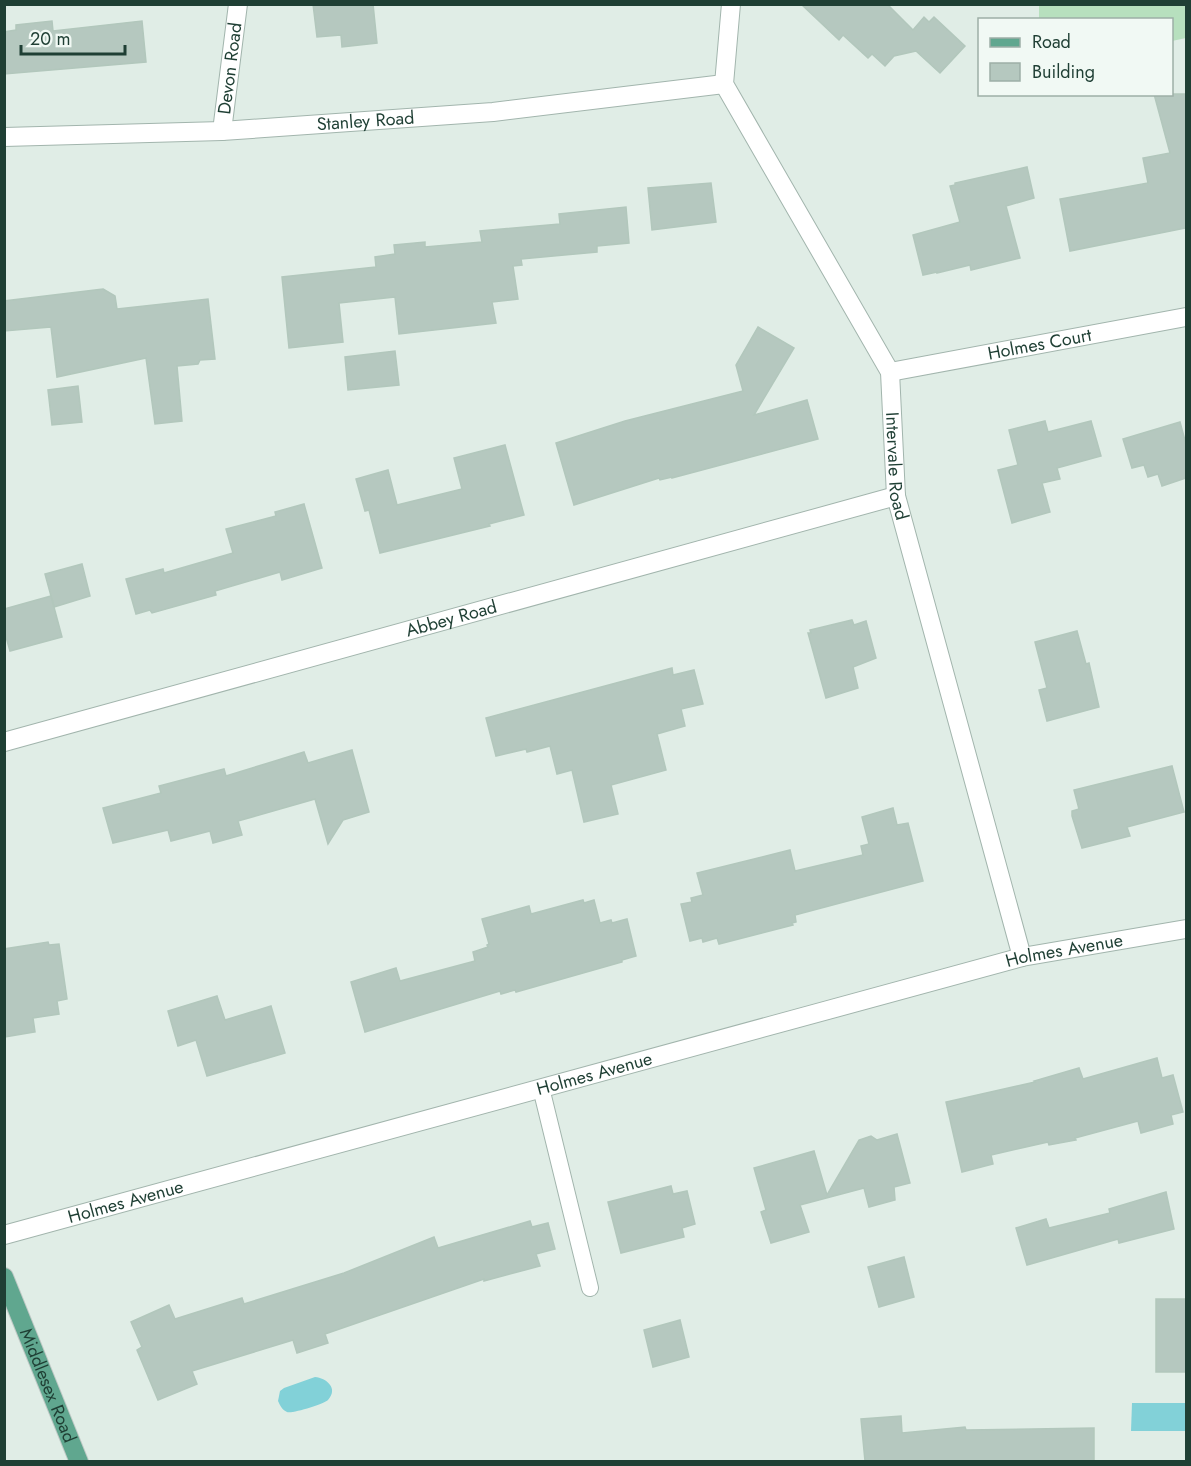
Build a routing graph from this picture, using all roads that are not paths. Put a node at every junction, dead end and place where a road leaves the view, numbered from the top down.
1 (238, 4) edge
2 (731, 4) edge
3 (724, 84) junction
4 (222, 131) junction
5 (4, 137) edge
6 (1186, 317) edge
7 (890, 372) junction
8 (897, 496) junction
9 (4, 742) edge
10 (1186, 929) edge
11 (1022, 957) junction
12 (541, 1088) junction
13 (4, 1235) edge
14 (4, 1277) edge
15 (590, 1288) dead end
16 (79, 1461) edge

1 - 4 street, Devon Road
2 - 3 street
3 - 4 street, Stanley Road
3 - 7 street, Intervale Road
4 - 5 street, Stanley Road
6 - 7 street, Holmes Court
7 - 8 street, Intervale Road
8 - 9 street, Abbey Road
8 - 11 street, Intervale Road
10 - 11 street, Holmes Avenue
11 - 12 street, Holmes Avenue
12 - 13 street, Holmes Avenue
12 - 15 lane
14 - 16 main road, Middlesex Road

